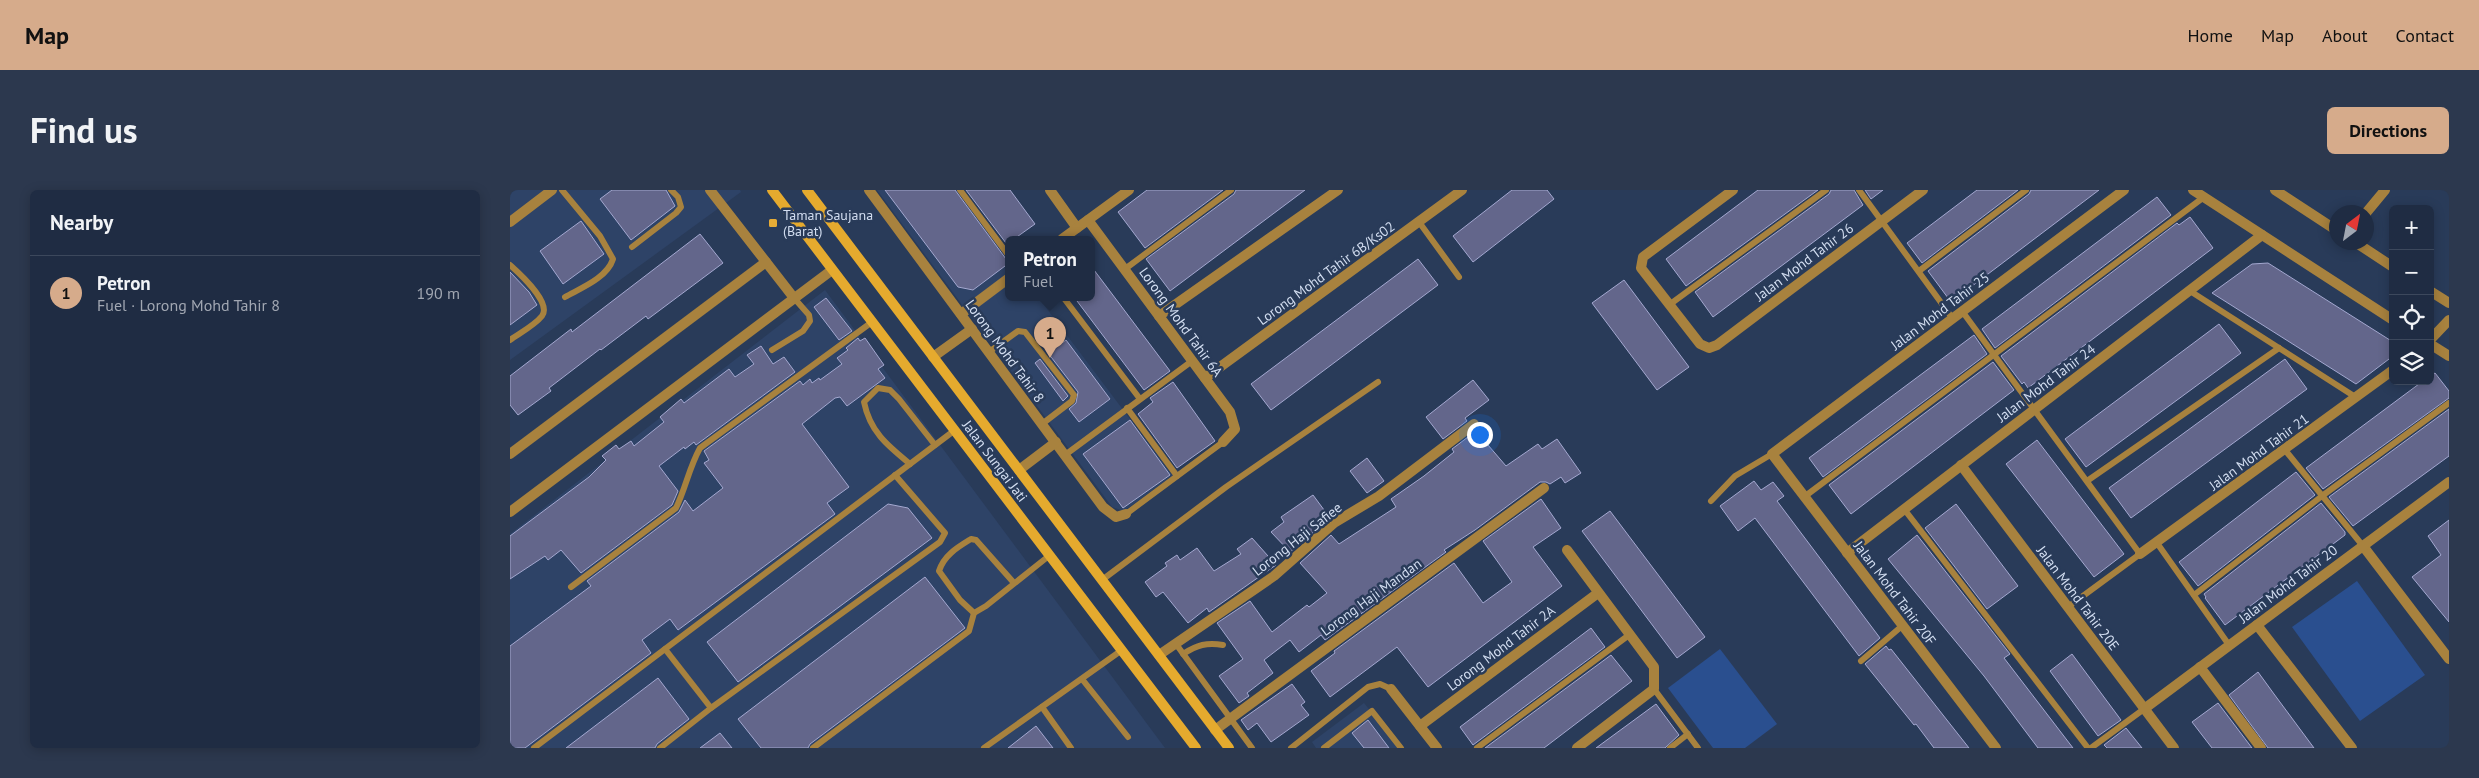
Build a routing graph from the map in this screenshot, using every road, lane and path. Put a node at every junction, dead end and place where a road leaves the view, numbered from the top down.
1 (552, 190) edge
2 (562, 190) edge
3 (671, 190) edge
4 (710, 190) edge
5 (772, 190) edge
6 (807, 190) edge
7 (869, 190) edge
8 (960, 190) edge
9 (1050, 190) edge
10 (1129, 190) edge
11 (1231, 190) edge
12 (1338, 190) edge
13 (1462, 190) edge
14 (1733, 190) edge
15 (1826, 190) edge
16 (1859, 190) edge
17 (1923, 190) edge
18 (2026, 190) edge
19 (2124, 190) edge
20 (2194, 190) edge
21 (2275, 190) edge
22 (2385, 190) edge
23 (2204, 197) junction
24 (2373, 205) edge
25 (1882, 220) junction
26 (510, 222) edge
27 (1419, 222) junction
28 (1083, 224) junction
29 (2329, 225) edge
30 (1066, 236) edge
31 (1094, 236) edge
32 (2262, 236) junction
33 (1095, 237) edge
34 (632, 247) dead end
35 (2367, 250) edge
36 (1005, 251) edge
37 (766, 262) junction
38 (2389, 264) edge
39 (510, 265) edge
40 (1125, 269) junction
41 (832, 270) junction
42 (1919, 271) junction
43 (1459, 277) dead end
44 (1005, 281) edge
45 (2190, 291) junction
46 (2434, 294) edge
47 (565, 297) dead end
48 (794, 298) junction
49 (1066, 301) edge
50 (2449, 303) edge
51 (1669, 305) junction
52 (1962, 311) junction
53 (961, 314) junction
54 (1159, 316) junction
55 (2389, 317) edge
56 (1953, 318) junction
57 (2449, 320) edge
58 (872, 322) junction
59 (972, 329) junction
60 (510, 340) edge
61 (2432, 340) edge
62 (2434, 345) edge
63 (2279, 348) junction
64 (772, 350) dead end
65 (989, 352) junction
66 (1994, 355) junction
67 (2449, 356) edge
68 (934, 357) junction
69 (1192, 361) junction
70 (2389, 373) edge
71 (1205, 378) junction
72 (1378, 382) dead end
73 (2357, 398) junction
74 (1140, 399) junction
75 (2449, 403) edge
76 (1127, 408) junction
77 (2034, 410) junction
78 (1042, 424) junction
79 (1474, 424) dead end
80 (954, 430) junction
81 (1056, 442) junction
82 (1223, 442) joint
83 (934, 445) junction
84 (2285, 450) junction
85 (510, 454) edge
86 (1772, 454) junction
87 (1065, 456) junction
88 (910, 464) junction
89 (1961, 465) junction
90 (1019, 470) junction
91 (895, 475) junction
92 (1177, 476) junction
93 (2087, 481) junction
94 (2449, 482) edge
95 (1544, 488) dead end
96 (2322, 496) junction
97 (1804, 497) junction
98 (1711, 500) dead end
99 (1904, 509) junction
100 (510, 512) edge
101 (1126, 514) joint
102 (2157, 543) junction
103 (2363, 546) junction
104 (1568, 550) dead end
105 (1847, 553) junction
106 (2140, 554) junction
107 (1050, 555) junction
108 (1102, 580) junction
109 (1014, 583) junction
110 (571, 587) dead end
111 (1598, 593) junction
112 (2194, 595) junction
113 (2068, 607) junction
114 (974, 613) junction
115 (2257, 625) junction
116 (1902, 626) junction
117 (1629, 635) junction
118 (1176, 644) junction
119 (2229, 645) junction
120 (1223, 646) dead end
121 (666, 649) junction
122 (1122, 650) junction
123 (1184, 654) junction
124 (1159, 655) junction
125 (2449, 659) edge
126 (1860, 661) dead end
127 (2200, 667) junction
128 (1082, 679) junction
129 (1392, 689) joint
130 (1654, 690) junction
131 (1042, 707) junction
132 (711, 708) junction
133 (2144, 709) junction
134 (1230, 718) junction
135 (1420, 726) junction
136 (1215, 730) junction
137 (1688, 734) junction
138 (1128, 737) dead end
139 (534, 748) edge
140 (660, 748) edge
141 (813, 748) edge
142 (984, 748) edge
143 (1071, 748) edge
144 (1196, 748) edge
145 (1229, 748) edge
146 (1252, 748) edge
147 (1291, 748) edge
148 (1324, 748) edge
149 (1400, 748) edge
150 (1437, 748) edge
151 (1477, 748) edge
152 (1577, 748) edge
153 (1670, 748) edge
154 (1698, 748) edge
155 (1996, 748) edge
156 (2090, 748) edge
157 (2174, 748) edge
158 (2261, 748) edge
159 (2352, 748) edge

1 - 26 street
2 - 47 lane
3 - 34 lane
4 - 37 street
5 - 41 main road, Jalan Sungai Jati
6 - 68 main road, Jalan Sungai Jati
7 - 53 street, Lorong Mohd Tahir 8
8 - 36 lane
9 - 28 street, Lorong Mohd Tahir 6A
10 - 28 street
11 - 40 lane
12 - 54 street
13 - 27 street, Lorong Mohd Tahir 6B/Ks02
14 - 51 street
15 - 51 lane
16 - 25 lane
17 - 25 street, Jalan Mohd Tahir 26
18 - 42 lane
19 - 52 street, Jalan Mohd Tahir 25
20 - 23 street
21 - 29 street
22 - 24 street
23 - 32 street
23 - 66 lane
25 - 42 lane
25 - 51 street, Jalan Mohd Tahir 26
27 - 43 lane
27 - 71 street, Lorong Mohd Tahir 6B/Ks02
28 - 30 street
28 - 31 street, Lorong Mohd Tahir 6A
32 - 45 street, Jalan Mohd Tahir 24
32 - 55 street
33 - 40 street, Lorong Mohd Tahir 6A
35 - 38 street
37 - 48 street
37 - 85 street
39 - 60 lane
40 - 54 street, Lorong Mohd Tahir 6A
41 - 48 street
41 - 58 main road, Jalan Sungai Jati
42 - 56 lane
44 - 53 street
45 - 63 lane
45 - 77 street, Jalan Mohd Tahir 24
46 - 50 street
48 - 64 lane
48 - 100 street
49 - 74 lane
52 - 56 street, Jalan Mohd Tahir 25
52 - 66 lane
53 - 59 street, Lorong Mohd Tahir 8
54 - 69 street, Lorong Mohd Tahir 6A
56 - 86 street, Jalan Mohd Tahir 25
57 - 61 street
58 - 80 main road, Jalan Sungai Jati
58 - 110 lane
59 - 65 street, Lorong Mohd Tahir 8
59 - 68 street
62 - 67 street
63 - 73 lane
63 - 93 lane
65 - 78 street, Lorong Mohd Tahir 8
65 - 78 lane
66 - 77 lane
66 - 97 lane
68 - 90 main road, Jalan Sungai Jati
69 - 71 street, Lorong Mohd Tahir 6A
69 - 74 lane
70 - 73 street, Jalan Mohd Tahir 21
71 - 82 street, Lorong Mohd Tahir 6A
72 - 108 lane
73 - 84 street, Jalan Mohd Tahir 21
74 - 76 lane
75 - 96 lane
76 - 87 lane
76 - 92 lane
77 - 89 street, Jalan Mohd Tahir 24
77 - 93 lane
78 - 81 street, Lorong Mohd Tahir 8
79 - 118 street, Lorong Haji Safiee
80 - 83 lane
80 - 107 main road, Jalan Sungai Jati
81 - 87 street, Lorong Mohd Tahir 8
81 - 90 street
82 - 92 lane
83 - 88 lane
83 - 88 lane
84 - 96 lane
84 - 102 street, Jalan Mohd Tahir 21
86 - 97 street, Jalan Mohd Tahir 20F
86 - 98 lane
87 - 101 street, Lorong Mohd Tahir 8
88 - 91 lane
89 - 99 street, Jalan Mohd Tahir 24
89 - 113 street, Jalan Mohd Tahir 20E
90 - 108 main road, Jalan Sungai Jati
91 - 121 lane
91 - 132 lane
92 - 101 lane
93 - 106 lane
94 - 103 street, Jalan Mohd Tahir 20
95 - 134 street, Lorong Haji Mandan
96 - 103 lane
96 - 112 lane
97 - 105 street, Jalan Mohd Tahir 20F
99 - 105 street, Jalan Mohd Tahir 24
99 - 156 lane
102 - 106 street, Jalan Mohd Tahir 21
102 - 112 lane
103 - 115 street, Jalan Mohd Tahir 20
103 - 125 street
104 - 111 street
105 - 116 street, Jalan Mohd Tahir 20F
106 - 113 lane
107 - 109 lane
107 - 122 main road, Jalan Sungai Jati
108 - 124 main road, Jalan Sungai Jati
109 - 114 lane
109 - 114 lane
111 - 117 street
111 - 135 street, Lorong Mohd Tahir 2A
112 - 119 lane
113 - 133 street, Jalan Mohd Tahir 20E
114 - 141 lane
115 - 119 street, Jalan Mohd Tahir 20
115 - 159 street
116 - 126 lane
116 - 155 street, Jalan Mohd Tahir 20F
117 - 130 street
117 - 151 lane
118 - 123 lane
118 - 124 street, Lorong Haji Safiee
119 - 127 street, Jalan Mohd Tahir 20
120 - 123 lane
121 - 132 lane
121 - 139 lane
122 - 128 lane
122 - 144 main road, Jalan Sungai Jati
123 - 134 lane
124 - 136 main road, Jalan Sungai Jati
127 - 133 street, Jalan Mohd Tahir 20
127 - 158 street
128 - 131 lane
128 - 138 lane
129 - 135 street
129 - 147 lane
130 - 137 lane
130 - 152 street
131 - 142 lane
131 - 143 lane
132 - 140 lane
133 - 156 lane
133 - 157 street, Jalan Mohd Tahir 20E
134 - 136 street, Lorong Haji Mandan
134 - 146 lane
135 - 150 street
136 - 145 main road, Jalan Sungai Jati
137 - 153 lane
137 - 154 lane
148 - 149 lane

